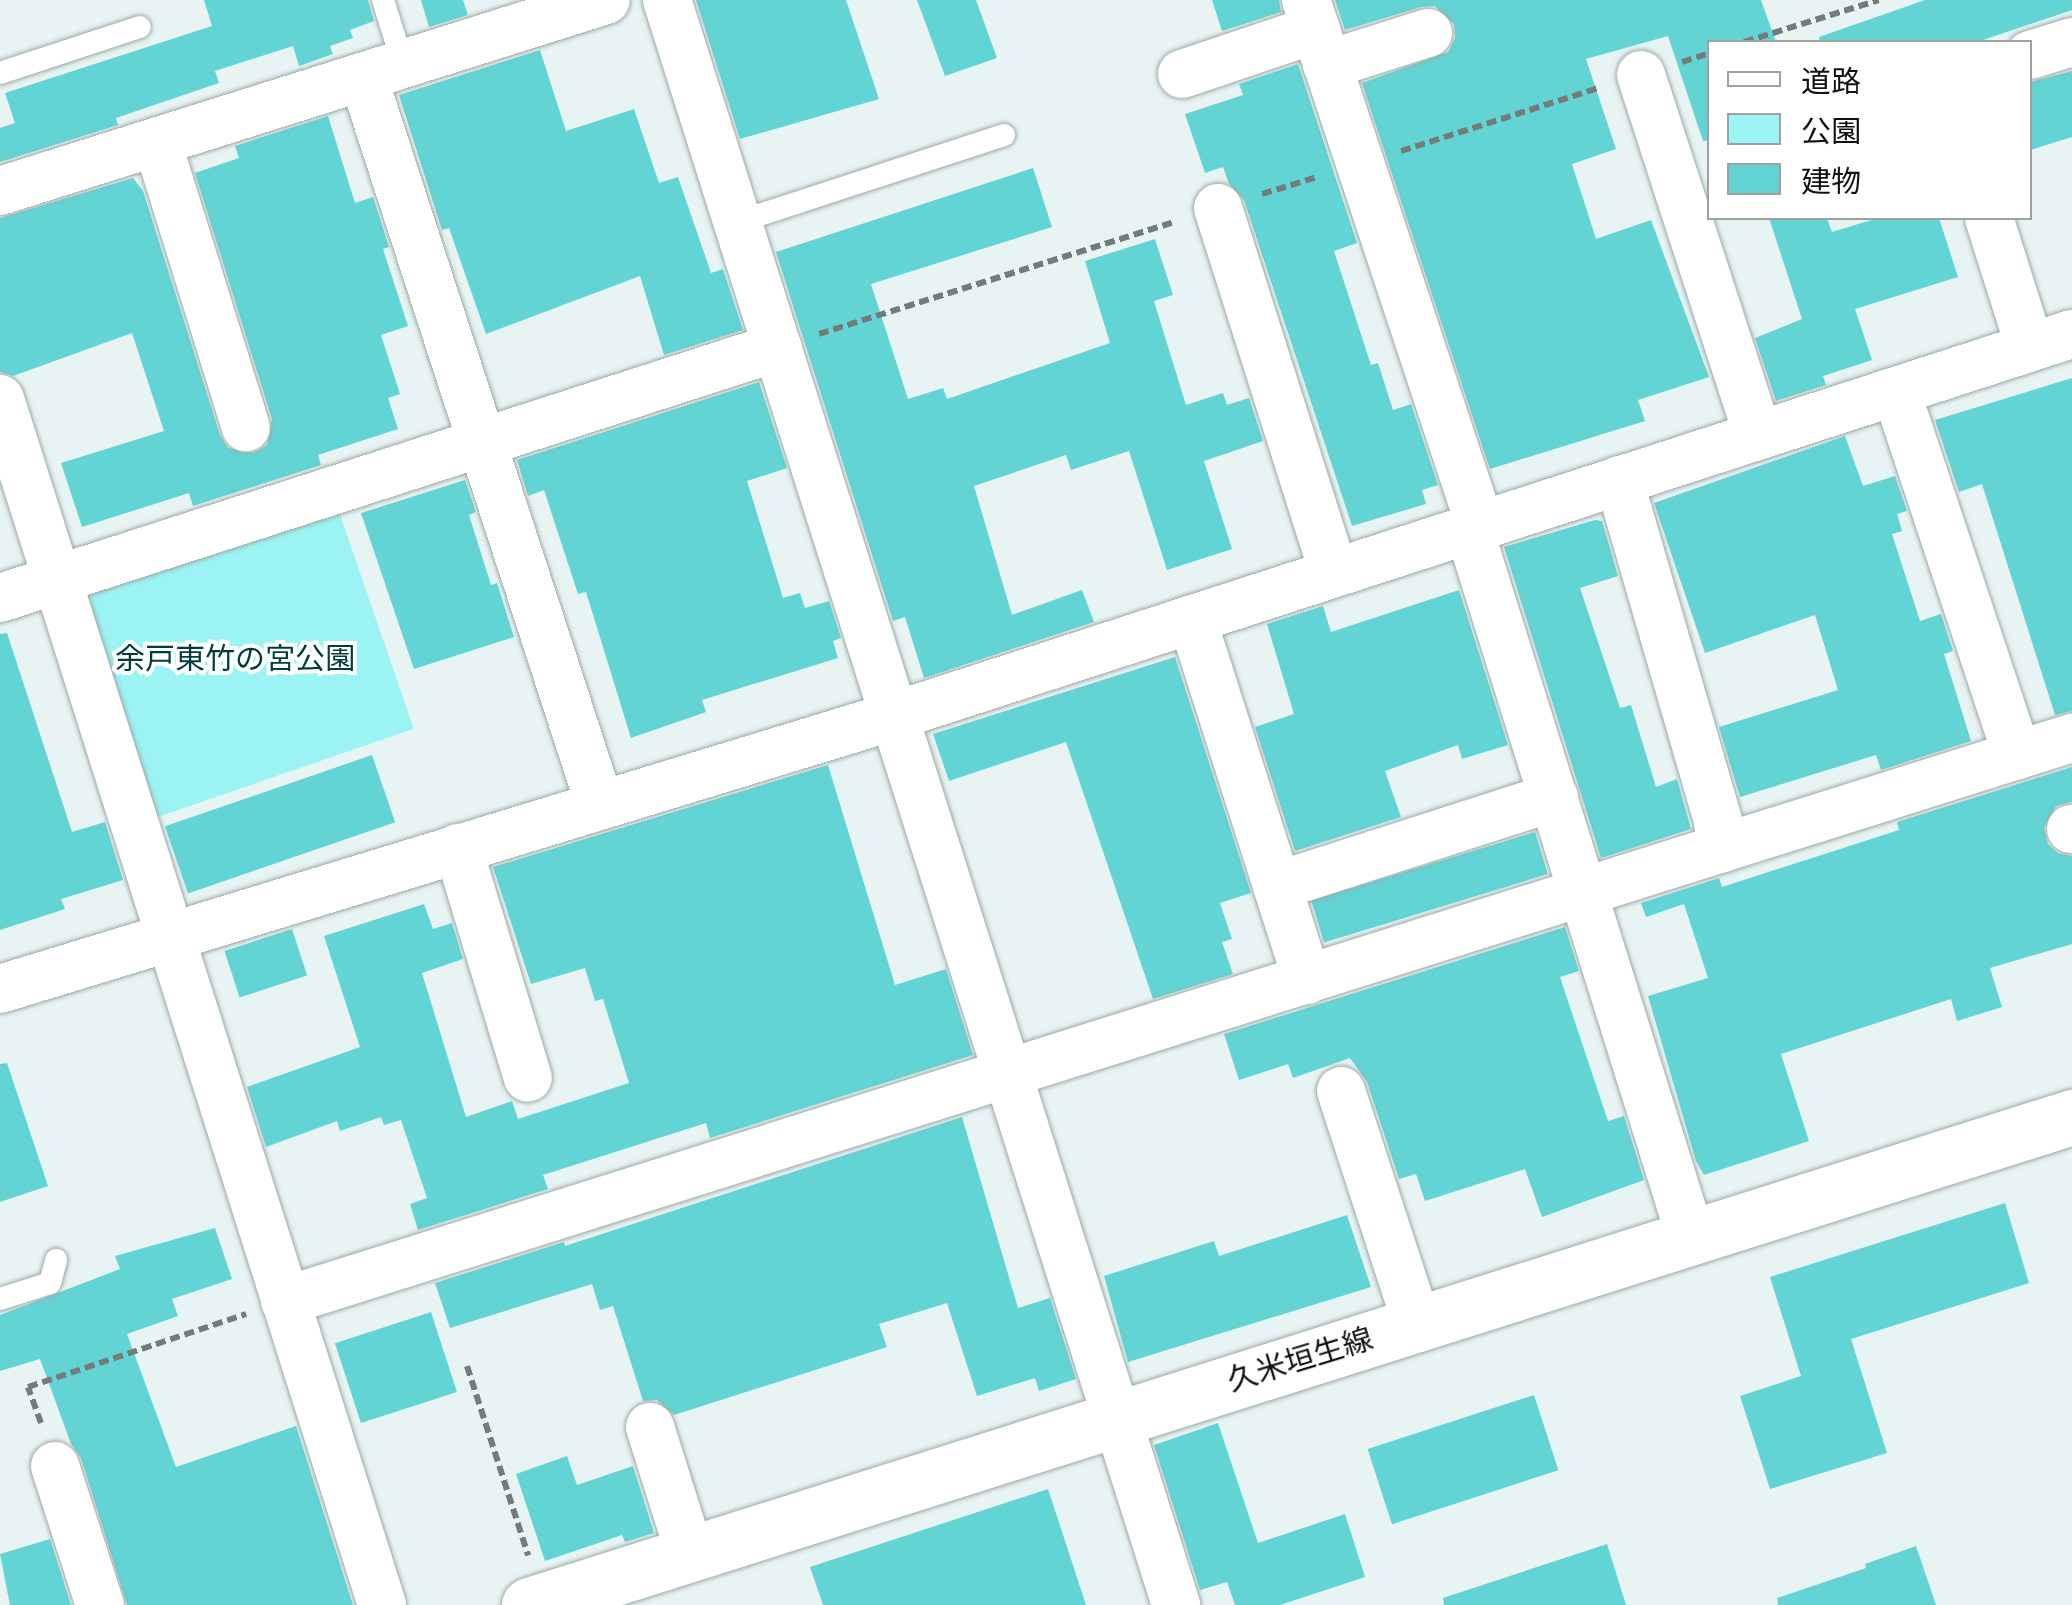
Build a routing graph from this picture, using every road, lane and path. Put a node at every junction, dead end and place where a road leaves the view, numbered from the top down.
1 (383, 0) edge
2 (606, 0) edge
3 (667, 0) edge
4 (1878, 0) edge
5 (140, 27) dead end
6 (1316, 31) edge
7 (1428, 33) dead end
8 (1750, 40) edge
9 (2072, 42) edge
10 (2032, 54) edge
11 (383, 70) junction
12 (0, 73) edge
13 (1182, 74) dead end
14 (1641, 75) dead end
15 (1004, 135) dead end
16 (157, 142) junction
17 (0, 191) edge
18 (1218, 208) dead end
19 (1989, 220) edge
20 (738, 222) junction
21 (2051, 340) edge
22 (778, 348) junction
23 (1896, 391) junction
24 (0, 398) edge
25 (246, 427) dead end
26 (1758, 436) junction
27 (484, 442) junction
28 (1618, 480) junction
29 (1475, 527) junction
30 (1334, 573) junction
31 (58, 580) junction
32 (0, 598) edge
33 (1192, 619) junction
34 (894, 716) junction
35 (2072, 738) edge
36 (2018, 755) junction
37 (1554, 796) junction
38 (600, 805) junction
39 (458, 848) junction
40 (1721, 849) junction
41 (1277, 886) junction
42 (1584, 893) junction
43 (167, 936) junction
44 (1307, 980) junction
45 (0, 989) edge
46 (1007, 1075) junction
47 (528, 1078) dead end
48 (1341, 1090) dead end
49 (2072, 1118) edge
50 (1692, 1238) junction
51 (56, 1260) dead end
52 (0, 1299) edge
53 (285, 1301) junction
54 (1417, 1324) junction
55 (467, 1366) dead end
56 (1115, 1418) junction
57 (650, 1427) dead end
58 (55, 1466) joint
59 (690, 1554) junction
60 (635, 1589) edge
61 (536, 1603) edge
62 (100, 1605) edge
63 (382, 1605) edge
64 (1176, 1605) edge

1 - 11 lane
2 - 11 street
3 - 20 street
4 - 8 path
5 - 12 lane
6 - 7 street
6 - 13 street
6 - 29 street
9 - 10 street
11 - 16 street
11 - 27 street
14 - 26 street
15 - 20 lane
16 - 17 street
16 - 25 street
18 - 30 street
19 - 21 street
20 - 22 street
21 - 23 street
22 - 27 street
22 - 34 street
23 - 26 street
23 - 36 street
24 - 31 street
26 - 28 street
27 - 31 street
27 - 38 street
28 - 29 street
28 - 40 street
29 - 30 street
29 - 37 street
30 - 33 street
31 - 32 street
31 - 43 street
33 - 34 street
33 - 41 street
34 - 38 street
34 - 46 street
35 - 36 street
36 - 40 street
37 - 41 street
37 - 42 street
38 - 39 street
39 - 43 street
39 - 47 street
40 - 42 street
41 - 44 street
42 - 44 street
42 - 50 street
43 - 45 street
43 - 53 street
44 - 46 street
46 - 53 street
46 - 56 street
48 - 54 street
49 - 50 main road, 久米垣生線
50 - 54 main road, 久米垣生線
51 - 52 lane
53 - 58 path
53 - 63 street
54 - 56 main road, 久米垣生線
55 - 61 path
56 - 59 main road, 久米垣生線
56 - 64 street
57 - 59 street
58 - 62 street
59 - 60 main road, 久米垣生線
60 - 61 main road, 久米垣生線

